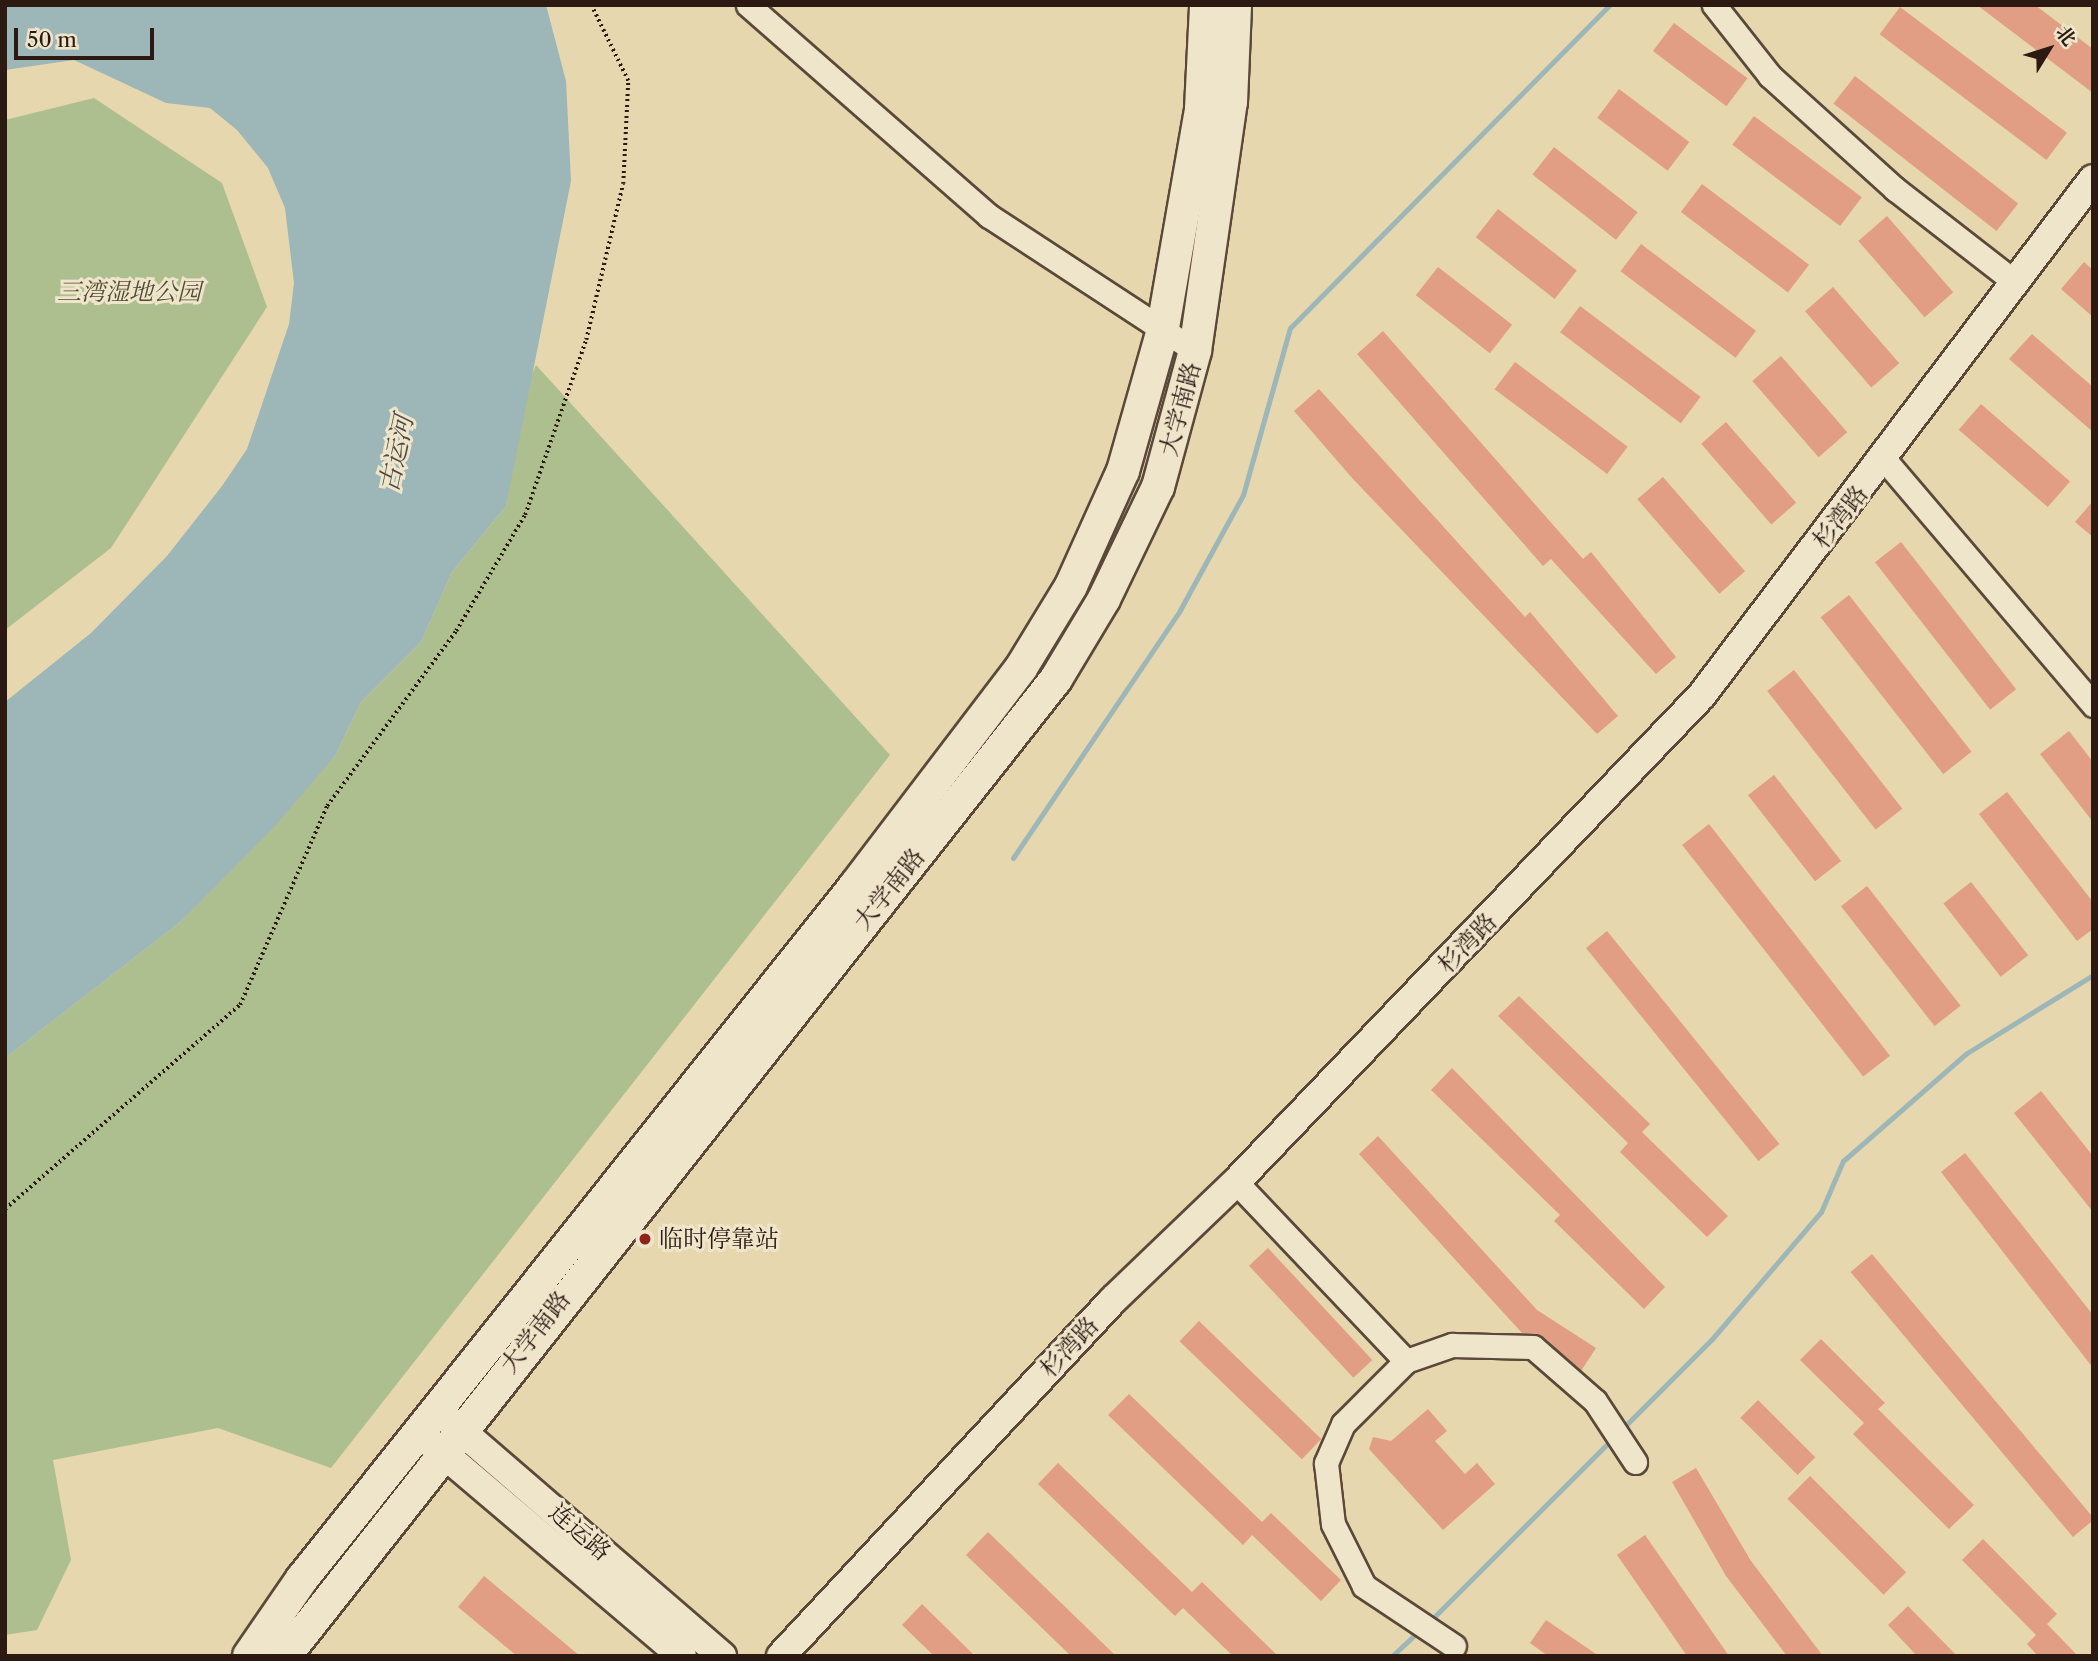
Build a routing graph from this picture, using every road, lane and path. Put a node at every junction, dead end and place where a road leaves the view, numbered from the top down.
1 (591, 5) edge
2 (748, 5) edge
3 (1206, 5) edge
4 (1235, 5) edge
5 (1714, 5) edge
6 (2093, 178) edge
7 (2016, 283) junction
8 (1162, 333) junction
9 (1195, 351) junction
10 (1884, 459) junction
11 (2093, 705) edge
12 (1236, 1182) junction
13 (5, 1209) edge
14 (1406, 1361) junction
15 (439, 1430) junction
16 (1634, 1462) dead end
17 (1454, 1646) dead end
18 (249, 1656) edge
19 (285, 1656) edge
20 (682, 1656) edge
21 (722, 1656) edge
22 (781, 1656) edge

1 - 13 path
2 - 8 street
3 - 8 main road, 大学南路
4 - 9 main road, 大学南路
5 - 7 street
6 - 7 street, 杉湾路
7 - 10 street, 杉湾路
8 - 9 street
8 - 15 main road, 大学南路
9 - 15 main road, 大学南路
10 - 11 street
10 - 12 street, 杉湾路
12 - 14 street
12 - 22 street, 杉湾路
14 - 16 street
14 - 17 street
15 - 18 main road, 大学南路
15 - 19 main road, 大学南路
15 - 20 street, 连运路
15 - 21 street, 连运路

